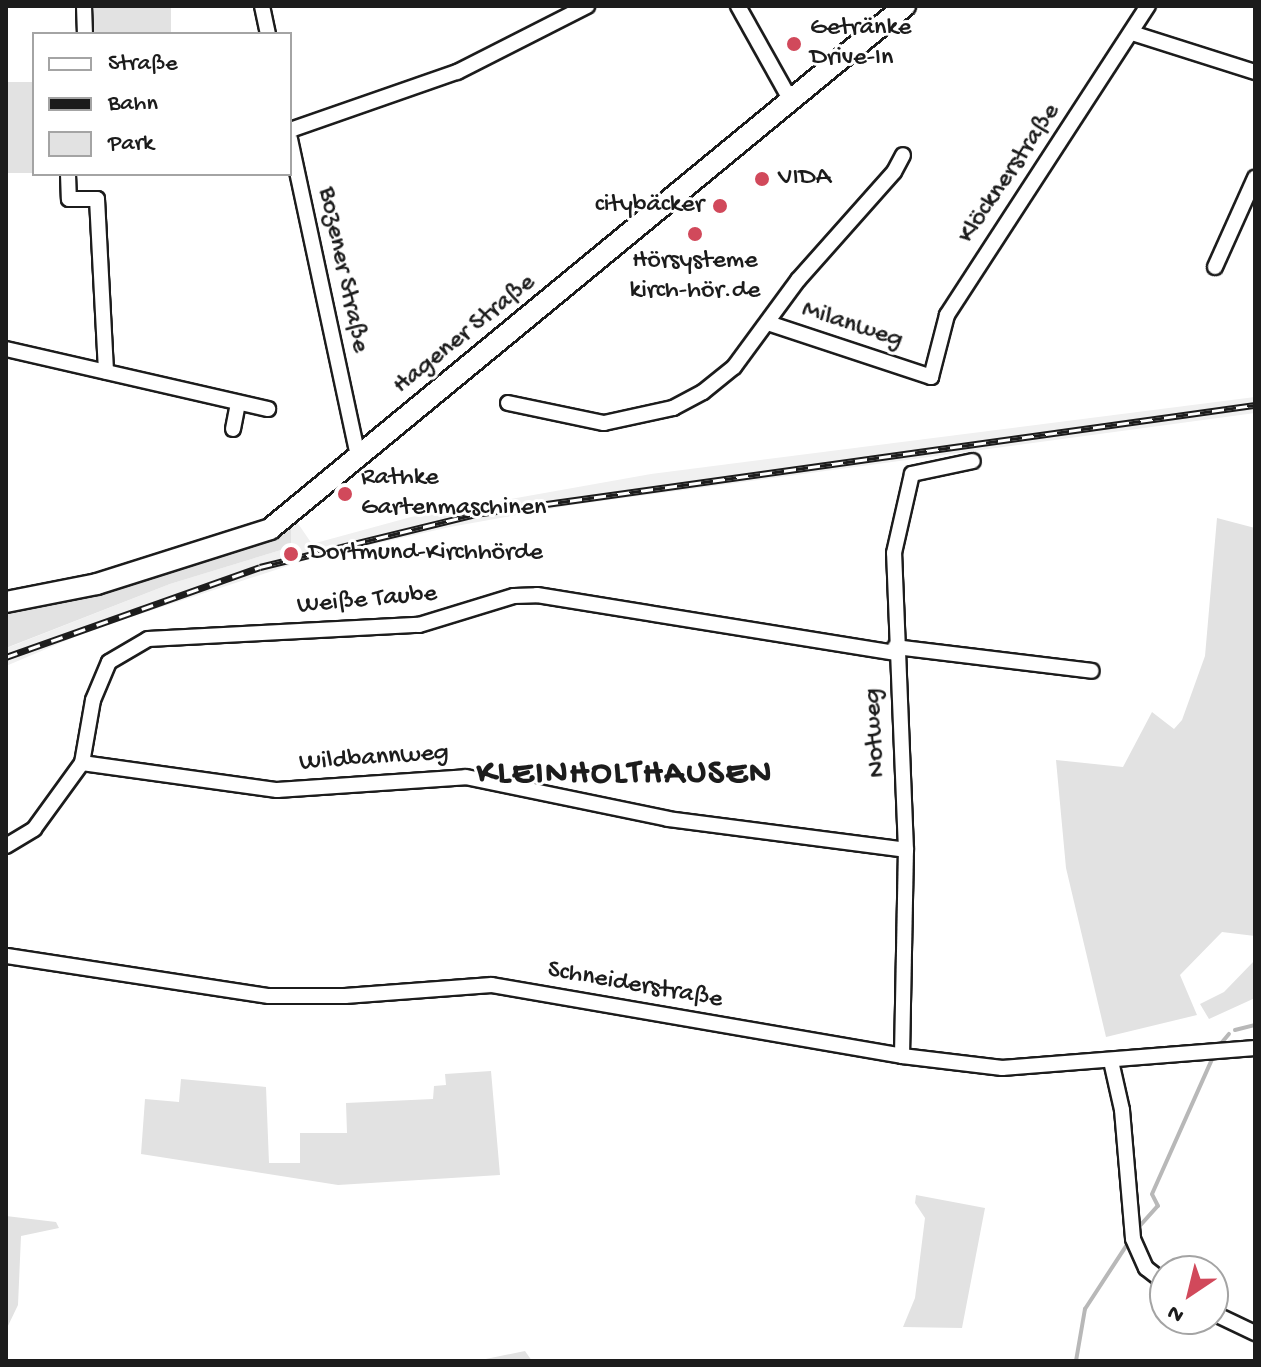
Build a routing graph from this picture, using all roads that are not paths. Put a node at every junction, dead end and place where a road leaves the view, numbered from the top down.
1 (84, 6) edge
2 (262, 6) edge
3 (587, 6) edge
4 (738, 6) edge
5 (905, 6) edge
6 (1148, 6) edge
7 (85, 32) edge
8 (268, 32) edge
9 (1132, 33) junction
10 (1255, 72) edge
11 (790, 99) junction
12 (292, 129) edge
13 (292, 148) edge
14 (903, 155) dead end
15 (68, 176) edge
16 (1255, 178) edge
17 (1215, 267) dead end
18 (768, 323) junction
19 (6, 349) edge
20 (106, 372) junction
21 (931, 377) joint
22 (238, 403) junction
23 (508, 403) dead end
24 (268, 409) dead end
25 (233, 429) dead end
26 (358, 457) junction
27 (973, 461) dead end
28 (6, 602) edge
29 (895, 650) junction
30 (1092, 671) dead end
31 (82, 763) junction
32 (6, 846) edge
33 (906, 850) junction
34 (6, 945) edge
35 (7, 956) edge
36 (6, 966) edge
37 (1255, 1048) edge
38 (902, 1056) junction
39 (1111, 1061) junction
40 (1149, 1270) edge
41 (1229, 1321) edge
42 (1255, 1333) edge

1 - 7 street
2 - 8 street
3 - 12 street
4 - 11 street
5 - 11 main road, Hagener Straße
6 - 9 street, Klöcknerstraße
9 - 10 street
9 - 21 street, Klöcknerstraße
11 - 26 main road, Hagener Straße
13 - 26 street, Bozener Straße
14 - 18 street
15 - 20 street
16 - 17 street
18 - 21 street, Milanweg
18 - 23 street, Milanweg
19 - 20 street
20 - 22 street
22 - 24 street
22 - 25 street
26 - 28 main road, Hagener Straße
27 - 29 street, Notweg
29 - 30 street, Weiße Taube
29 - 31 street, Weiße Taube
29 - 33 street, Notweg
31 - 32 street, Weiße Taube
31 - 33 street, Wildbannweg
33 - 38 street, Notweg
34 - 35 street
35 - 36 street
35 - 38 street, Schneiderstraße
37 - 39 street, Schneiderstraße
38 - 39 street, Schneiderstraße
39 - 40 street
41 - 42 street

